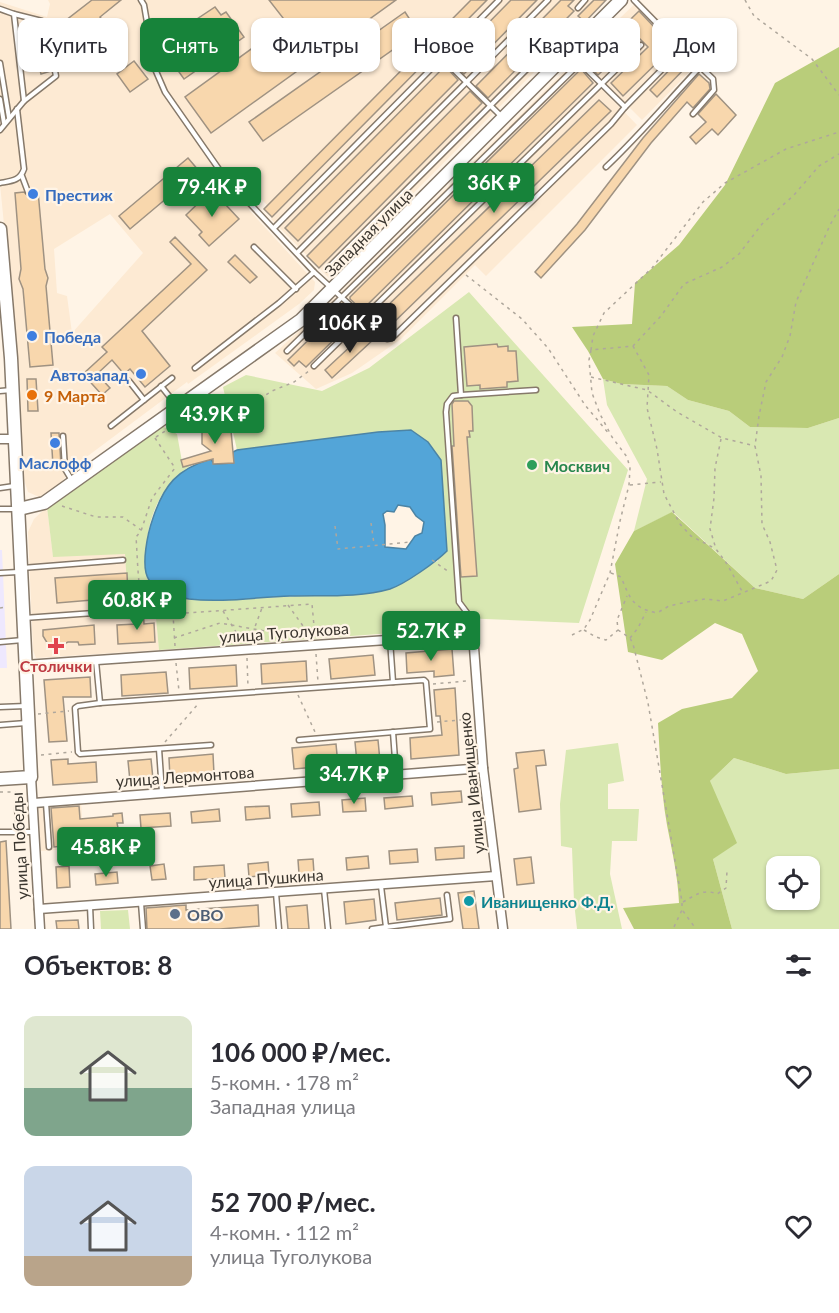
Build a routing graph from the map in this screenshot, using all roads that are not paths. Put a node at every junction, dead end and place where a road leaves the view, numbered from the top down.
1 (141, 0) edge
2 (499, 0) edge
3 (548, 0) edge
4 (585, 0) edge
5 (621, 0) edge
6 (634, 0) edge
7 (578, 8) dead end
8 (0, 9) edge
9 (14, 14) junction
10 (481, 18) edge
11 (603, 18) edge
12 (652, 18) edge
13 (641, 45) dead end
14 (0, 63) edge
15 (427, 72) edge
16 (455, 72) edge
17 (524, 72) edge
18 (549, 72) edge
19 (571, 72) edge
20 (589, 72) edge
21 (659, 72) edge
22 (694, 72) edge
23 (706, 72) edge
24 (466, 83) junction
25 (601, 84) junction
26 (0, 99) edge
27 (24, 101) junction
28 (490, 106) junction
29 (625, 107) junction
30 (17, 109) junction
31 (693, 114) dead end
32 (9, 118) junction
33 (503, 119) junction
34 (4, 124) junction
35 (0, 129) edge
36 (606, 167) dead end
37 (22, 175) junction
38 (0, 183) edge
39 (28, 192) dead end
40 (274, 228) junction
41 (0, 229) edge
42 (254, 247) dead end
43 (297, 253) junction
44 (327, 269) dead end
45 (314, 272) junction
46 (2, 274) edge
47 (296, 289) junction
48 (338, 294) junction
49 (363, 317) junction
50 (456, 318) dead end
51 (287, 351) dead end
52 (314, 366) road end
53 (195, 368) dead end
54 (172, 378) dead end
55 (129, 381) dead end
56 (161, 386) junction
57 (536, 390) dead end
58 (6, 391) edge
59 (461, 395) junction
60 (144, 400) junction
61 (177, 407) junction
62 (111, 426) dead end
63 (63, 436) dead end
64 (0, 439) edge
65 (15, 439) junction
66 (73, 482) junction
67 (17, 485) junction
68 (0, 488) edge
69 (0, 509) edge
70 (19, 509) junction
71 (123, 560) road end
72 (22, 570) junction
73 (0, 573) edge
74 (122, 607) dead end
75 (23, 618) junction
76 (473, 634) junction
77 (24, 640) junction
78 (390, 640) junction
79 (0, 642) edge
80 (96, 661) junction
81 (26, 665) junction
82 (393, 682) junction
83 (100, 703) junction
84 (0, 707) edge
85 (29, 714) junction
86 (0, 725) edge
87 (393, 732) junction
88 (298, 740) dead end
89 (211, 745) dead end
90 (159, 749) junction
91 (483, 768) junction
92 (396, 775) junction
93 (31, 777) junction
94 (0, 779) edge
95 (162, 792) junction
96 (46, 802) junction
97 (34, 803) junction
98 (17, 807) dead end
99 (0, 832) edge
100 (19, 832) junction
101 (35, 832) junction
102 (49, 847) dead end
103 (496, 876) junction
104 (381, 885) junction
105 (324, 889) junction
106 (276, 892) junction
107 (447, 895) dead end
108 (141, 902) junction
109 (90, 906) junction
110 (39, 909) junction
111 (386, 927) junction
112 (40, 929) edge
113 (91, 929) edge
114 (143, 929) edge
115 (279, 929) edge
116 (328, 929) edge
117 (372, 929) edge
118 (502, 929) edge

1 - 40 lane
2 - 10 lane
3 - 24 lane
4 - 7 lane
5 - 11 street, Западная улица
6 - 12 lane
8 - 9 lane
9 - 27 lane
9 - 27 lane
13 - 25 lane
14 - 32 lane
15 - 40 lane
16 - 24 lane
17 - 28 lane
18 - 33 street, Западная улица
19 - 48 lane
20 - 25 lane
21 - 29 lane
22 - 36 lane
23 - 31 lane
24 - 28 lane
24 - 43 lane
25 - 29 lane
25 - 49 lane
26 - 34 lane
27 - 30 lane
28 - 33 lane
28 - 44 lane
29 - 49 lane
30 - 32 lane
30 - 37 lane
32 - 34 lane
33 - 48 street, Западная улица
34 - 35 lane
37 - 38 lane
37 - 39 lane
40 - 43 lane
41 - 46 street, улица Победы
42 - 47 lane
43 - 45 lane
45 - 47 lane
45 - 48 lane
46 - 58 street, улица Победы
47 - 53 lane
48 - 49 lane
48 - 51 lane
48 - 61 street, Западная улица
49 - 52 lane
50 - 59 lane
54 - 56 lane
55 - 60 lane
56 - 60 lane
56 - 61 lane
57 - 59 lane
58 - 65 street, улица Победы
59 - 76 lane
60 - 62 lane
61 - 66 street, Западная улица
63 - 66 lane
64 - 65 street
65 - 67 street, улица Победы
66 - 70 street, Западная улица
67 - 68 lane
67 - 70 street, улица Победы
69 - 70 lane
70 - 72 street, улица Победы
71 - 72 lane
72 - 73 lane
72 - 75 street, улица Победы
74 - 75 lane
75 - 77 street, улица Победы
76 - 78 street, улица Туголукова
76 - 91 street, улица Иванищенко
77 - 79 lane
77 - 81 street, улица Победы
78 - 80 street, улица Туголукова
78 - 82 lane
80 - 81 street, улица Туголукова
80 - 83 lane
81 - 85 street, улица Победы
82 - 83 lane
82 - 87 lane
83 - 90 lane
84 - 85 lane
85 - 86 lane
85 - 93 street, улица Победы
87 - 88 lane
87 - 92 lane
89 - 90 lane
90 - 95 lane
91 - 92 street, улица Лермонтова
91 - 103 street, улица Иванищенко
92 - 95 street, улица Лермонтова
93 - 94 street
93 - 97 street, улица Победы
95 - 96 street, улица Лермонтова
96 - 97 street, улица Лермонтова
96 - 102 lane
97 - 101 street, улица Победы
98 - 100 lane
99 - 100 lane
100 - 101 lane
101 - 110 street, улица Победы
103 - 104 street, улица Пушкина
103 - 118 street, улица Иванищенко
104 - 105 street, улица Пушкина
104 - 111 lane
105 - 106 street, улица Пушкина
105 - 116 lane
106 - 108 street, улица Пушкина
106 - 115 lane
107 - 111 lane
108 - 109 street, улица Пушкина
108 - 114 lane
109 - 110 street, улица Пушкина
109 - 113 lane
110 - 112 street, улица Победы
111 - 117 lane

